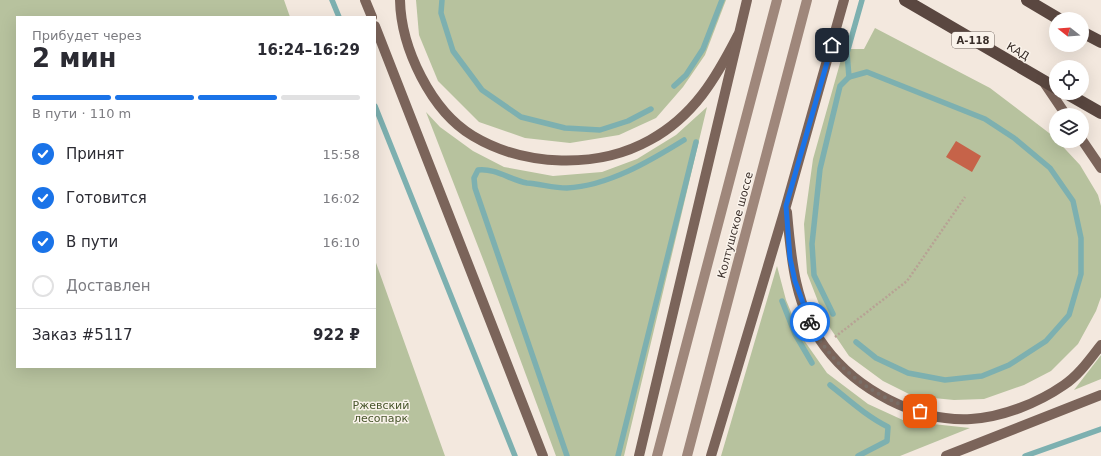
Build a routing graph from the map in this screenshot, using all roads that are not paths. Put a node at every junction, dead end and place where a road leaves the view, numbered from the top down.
1 (365, 0) edge
2 (400, 0) edge
3 (747, 0) edge
4 (777, 0) edge
5 (807, 0) edge
6 (844, 0) edge
7 (905, 0) edge
8 (1027, 0) edge
9 (1049, 13) edge
10 (372, 16) edge
11 (376, 29) edge
12 (738, 35) junction
13 (1089, 36) edge
14 (1101, 42) edge
15 (1042, 80) junction
16 (1049, 84) edge
17 (1078, 100) edge
18 (1061, 108) edge
19 (1101, 113) edge
20 (1087, 148) edge
21 (1101, 168) edge
22 (786, 206) junction
23 (1101, 345) edge
24 (1101, 395) edge
25 (543, 456) edge
26 (639, 456) edge
27 (657, 456) edge
28 (687, 456) edge
29 (711, 456) edge
30 (946, 456) edge

1 - 10 main road
2 - 12 main road
3 - 12 main road
4 - 27 main road, Колтушское шоссе
5 - 28 main road, Колтушское шоссе
6 - 22 main road
7 - 15 highway, КАД / А-118
8 - 9 highway
11 - 25 main road
12 - 26 main road
13 - 14 highway
15 - 16 highway, КАД / А-118
15 - 18 main road
17 - 19 highway
20 - 21 main road
22 - 23 main road
22 - 29 main road
24 - 30 main road

